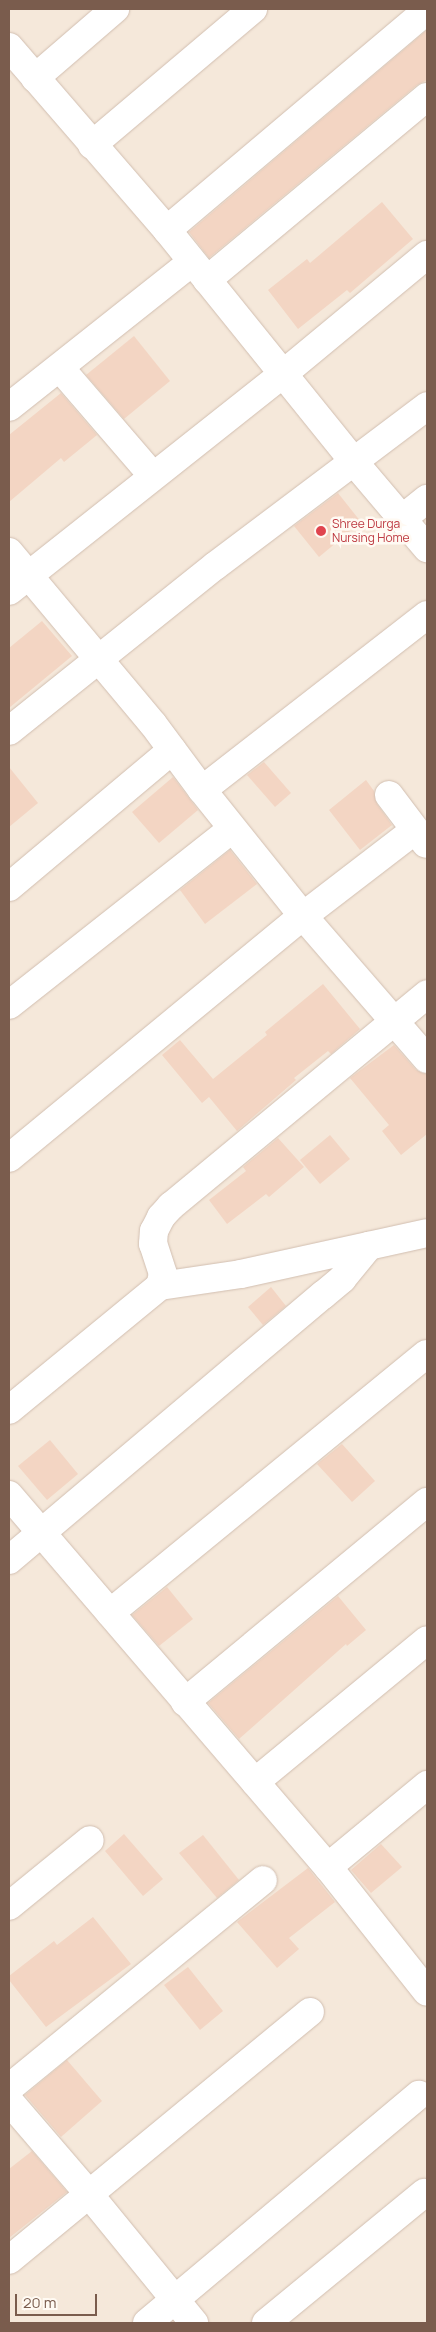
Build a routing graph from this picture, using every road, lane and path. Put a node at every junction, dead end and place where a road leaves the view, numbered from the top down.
1 (115, 9) edge
2 (253, 9) edge
3 (427, 10) edge
4 (9, 48) edge
5 (35, 78) junction
6 (427, 97) edge
7 (92, 145) junction
8 (167, 230) junction
9 (427, 255) edge
10 (200, 271) junction
11 (60, 368) junction
12 (283, 374) junction
13 (427, 406) edge
14 (9, 407) edge
15 (354, 462) junction
16 (152, 475) junction
17 (427, 499) edge
18 (402, 519) junction
19 (427, 548) edge
20 (9, 552) edge
21 (18, 584) edge
22 (427, 616) edge
23 (99, 660) junction
24 (9, 731) edge
25 (172, 750) junction
26 (202, 790) junction
27 (389, 796) dead end
28 (232, 829) junction
29 (421, 838) edge
30 (9, 887) edge
31 (303, 916) junction
32 (427, 994) edge
33 (9, 1005) edge
34 (396, 1020) junction
35 (427, 1059) edge
36 (9, 1158) edge
37 (427, 1234) edge
38 (370, 1246) junction
39 (160, 1286) junction
40 (427, 1354) edge
41 (9, 1410) edge
42 (9, 1495) edge
43 (427, 1502) edge
44 (41, 1532) junction
45 (9, 1560) edge
46 (110, 1613) junction
47 (427, 1640) edge
48 (185, 1702) junction
49 (255, 1782) junction
50 (427, 1785) edge
51 (90, 1840) dead end
52 (328, 1867) junction
53 (263, 1880) dead end
54 (9, 1906) edge
55 (427, 1992) edge
56 (310, 2012) dead end
57 (9, 2088) edge
58 (419, 2095) dead end
59 (9, 2101) edge
60 (88, 2193) junction
61 (424, 2193) dead end
62 (9, 2260) edge
63 (176, 2299) junction
64 (146, 2323) edge
65 (194, 2323) edge
66 (266, 2323) edge

1 - 5 street
2 - 7 street
3 - 8 street
4 - 5 street
5 - 7 street
6 - 10 street
7 - 8 street
8 - 10 street
9 - 12 street
10 - 11 street
10 - 12 street
11 - 14 street
11 - 16 street
12 - 15 street
12 - 16 street
13 - 15 street
15 - 18 street
15 - 23 street
16 - 21 street
17 - 18 street
18 - 19 street
20 - 21 street
21 - 23 street
22 - 26 street
23 - 24 street
23 - 25 street
25 - 26 street
25 - 30 street
26 - 28 street
27 - 29 street
28 - 31 street
28 - 33 street
29 - 31 street
31 - 34 street
31 - 36 street
32 - 34 street
34 - 35 street
34 - 39 street
37 - 38 street
38 - 39 street
38 - 44 street
39 - 41 street
40 - 46 street
42 - 44 street
43 - 48 street
44 - 45 street
44 - 46 street
46 - 48 street
47 - 49 street
48 - 49 street
49 - 52 street
50 - 52 street
51 - 54 street
52 - 55 street
53 - 57 street
56 - 60 street
58 - 63 street
59 - 60 street
60 - 62 street
60 - 63 street
61 - 66 street
63 - 64 street
63 - 65 street

